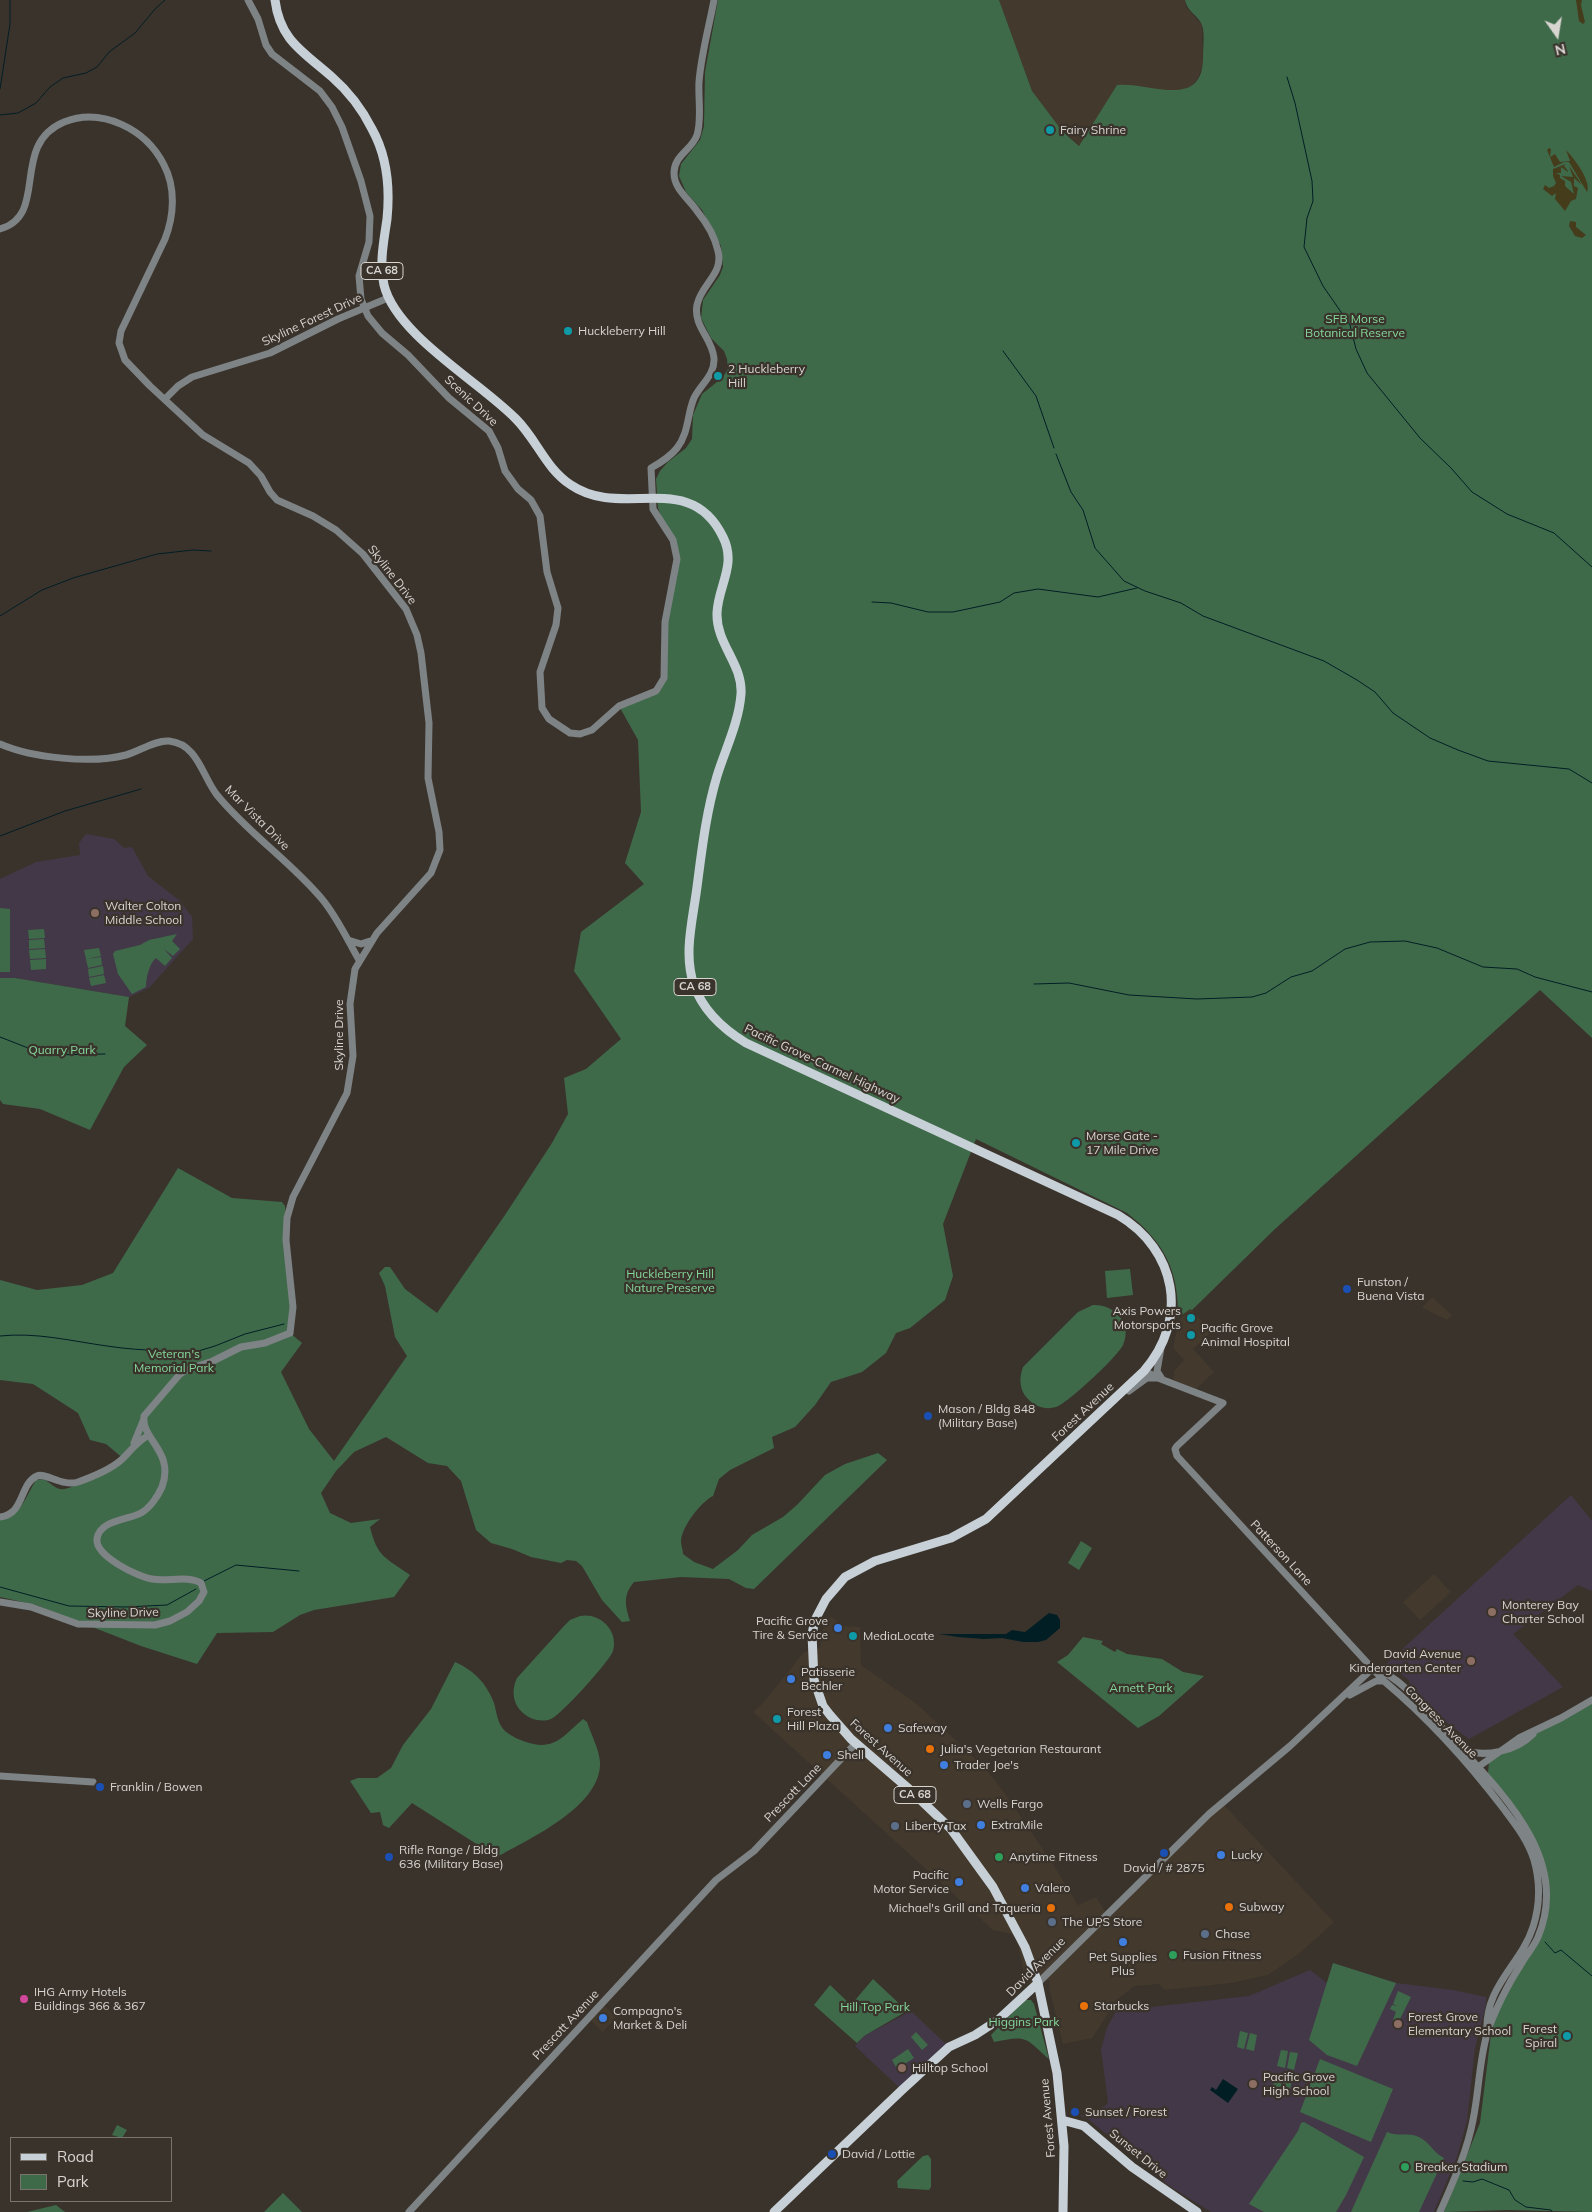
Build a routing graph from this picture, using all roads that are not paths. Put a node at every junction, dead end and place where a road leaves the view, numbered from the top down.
1 (248, 0) edge
2 (275, 0) edge
3 (714, 0) edge
4 (0, 228) edge
5 (388, 298) junction
6 (165, 399) junction
7 (0, 744) edge
8 (348, 940) junction
9 (371, 940) junction
10 (359, 960) junction
11 (355, 969) junction
12 (1170, 1326) joint
13 (1161, 1348) junction
14 (1144, 1371) junction
15 (1161, 1380) junction
16 (1114, 1400) junction
17 (143, 1421) junction
18 (148, 1435) junction
19 (155, 1442) junction
20 (136, 1443) junction
21 (0, 1517) edge
22 (0, 1602) edge
23 (1374, 1668) junction
24 (1384, 1681) junction
25 (1340, 1700) junction
26 (1592, 1700) edge
27 (856, 1743) junction
28 (1462, 1749) junction
29 (1504, 1749) junction
30 (1478, 1767) junction
31 (0, 1776) edge
32 (93, 1782) dead end
33 (745, 1859) joint
34 (1038, 1983) junction
35 (1487, 2033) junction
36 (1062, 2120) junction
37 (409, 2212) edge
38 (774, 2212) edge
39 (1063, 2212) edge
40 (1196, 2212) edge
41 (1440, 2212) edge

1 - 3 street, Scenic Drive
2 - 5 main road, Pacific Grove-Carmel Highway / CA 68
4 - 6 street, Skyline Drive
5 - 6 street, Skyline Forest Drive
5 - 12 main road, Pacific Grove-Carmel Highway / CA 68
6 - 9 street, Skyline Drive
7 - 8 street, Mar Vista Drive
8 - 9 street
8 - 10 street, Mar Vista Drive
8 - 11 street
9 - 10 street, Skyline Drive
10 - 11 street, Skyline Drive
11 - 17 street, Skyline Drive
12 - 13 main road, Forest Avenue / CA 68
13 - 14 main road, Forest Avenue / CA 68
13 - 15 street
14 - 15 street
14 - 16 main road, Forest Avenue / CA 68
15 - 16 street
15 - 23 street, Patterson Lane
16 - 27 main road, Forest Avenue / CA 68
17 - 18 street, Skyline Drive
17 - 20 street
18 - 19 street, Skyline Drive
18 - 20 street
19 - 20 street
19 - 22 street, Skyline Drive
20 - 21 street
23 - 24 street, Congress Avenue
23 - 25 street, David Avenue
23 - 28 street, Congress Avenue
24 - 25 street
24 - 35 street, Congress Avenue
25 - 34 street, David Avenue
26 - 29 street
27 - 33 street, Prescott Lane
27 - 34 main road, Forest Avenue / CA 68
28 - 29 street
28 - 30 street, Congress Avenue
29 - 30 street
30 - 35 street, Congress Avenue
31 - 32 street
33 - 37 street, Prescott Avenue
34 - 36 main road, Forest Avenue / CA 68
34 - 38 main road, David Avenue
35 - 41 street, Congress Avenue
36 - 39 main road, Forest Avenue
36 - 40 main road, Sunset Drive

